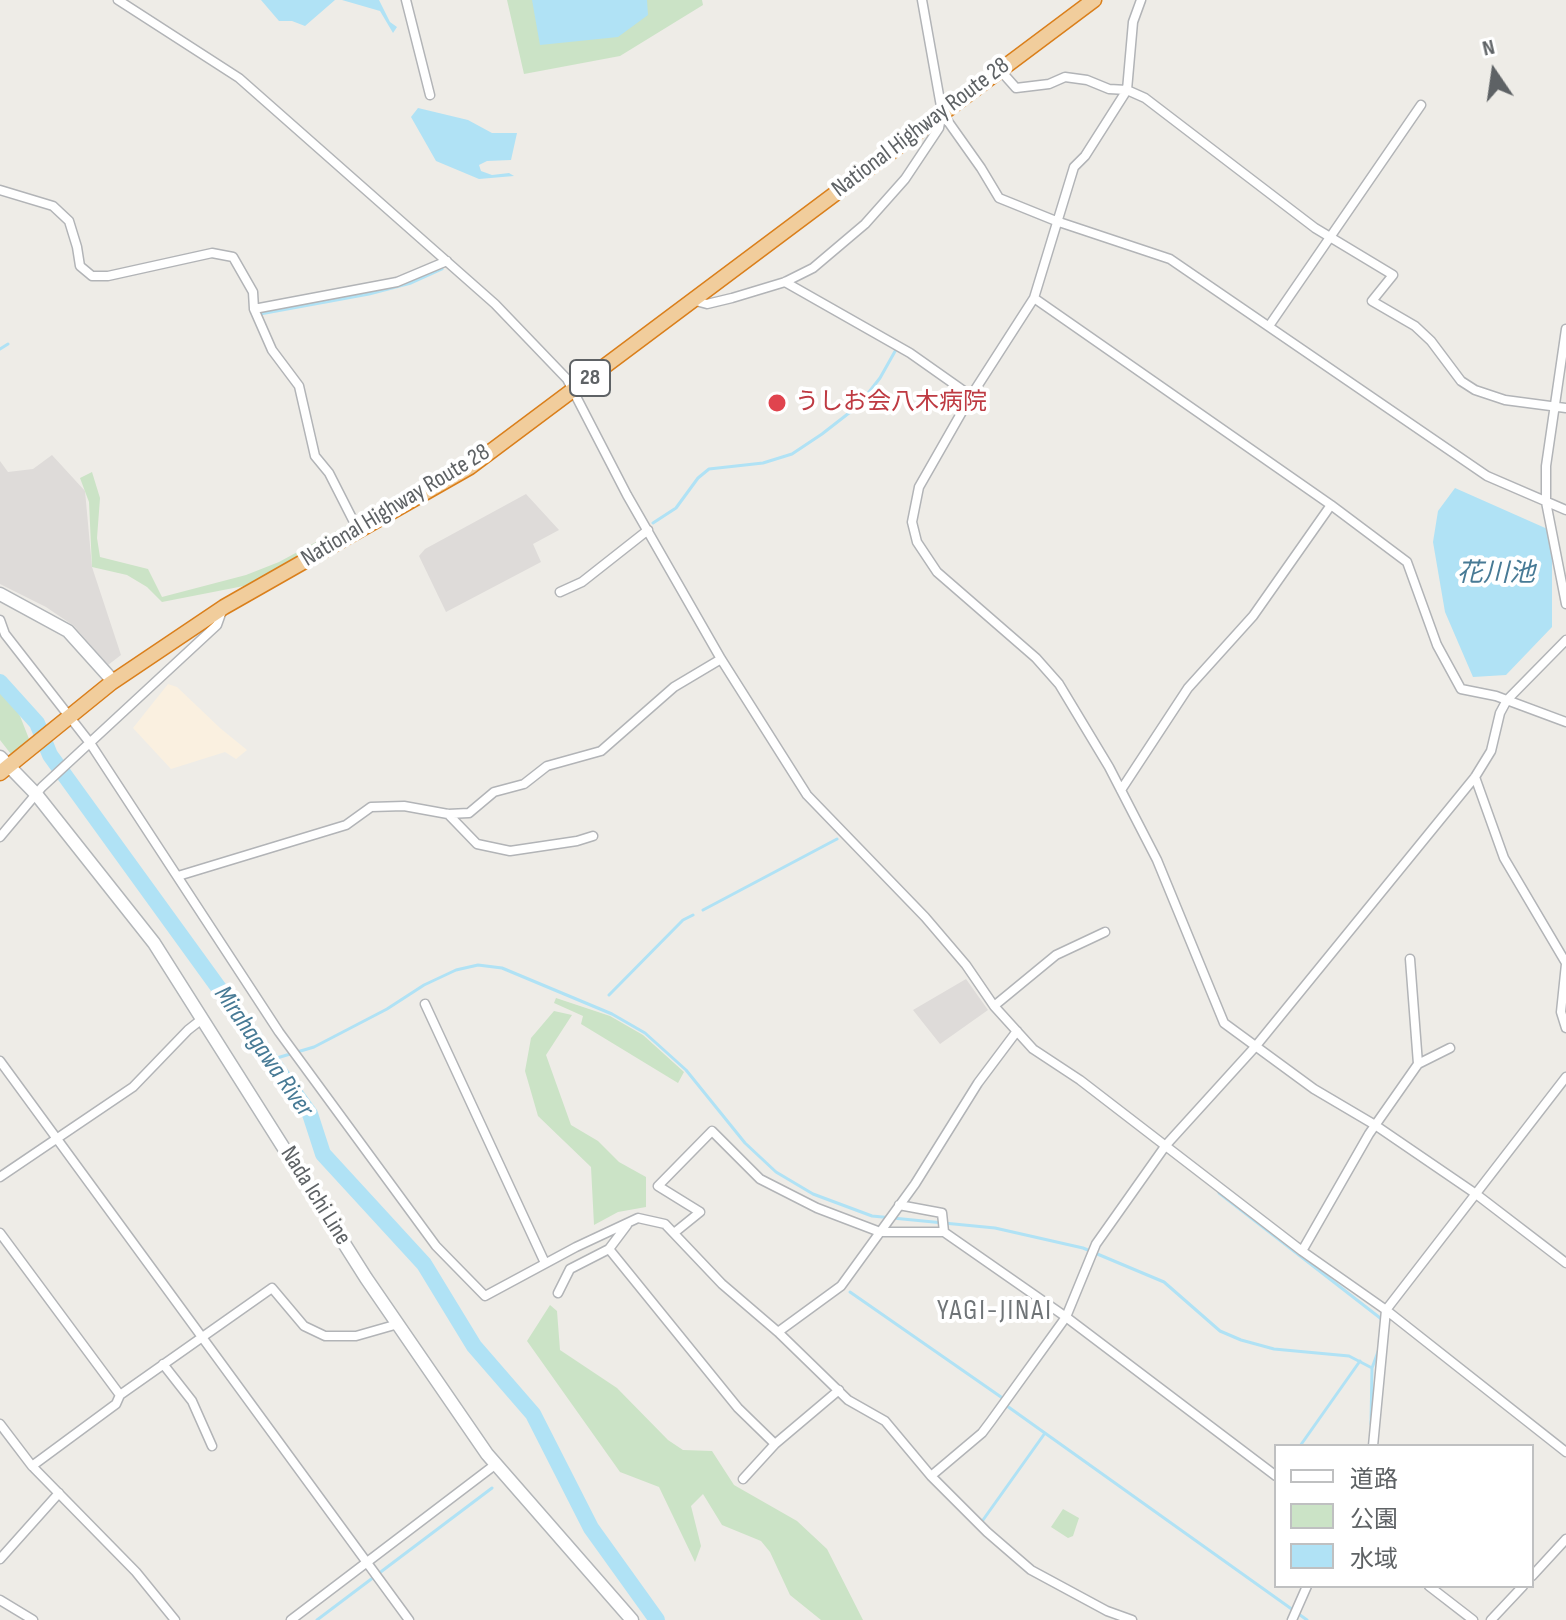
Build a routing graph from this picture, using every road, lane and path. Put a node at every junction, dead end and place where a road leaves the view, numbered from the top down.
1 (118, 0) edge
2 (406, 0) edge
3 (922, 0) edge
4 (1094, 0) edge
5 (1141, 0) edge
6 (999, 70) junction
7 (1127, 90) junction
8 (430, 95) dead end
9 (1421, 105) dead end
10 (942, 112) junction
11 (0, 190) edge
12 (1056, 221) junction
13 (1330, 238) junction
14 (447, 261) junction
15 (785, 282) junction
16 (1034, 298) junction
17 (692, 300) junction
18 (254, 309) junction
19 (1269, 326) junction
20 (1566, 329) edge
21 (572, 392) junction
22 (971, 396) junction
23 (1561, 407) edge
24 (1546, 502) junction
25 (1331, 505) junction
26 (1566, 510) edge
27 (358, 530) junction
28 (648, 530) junction
29 (560, 592) dead end
30 (0, 594) edge
31 (1566, 604) edge
32 (224, 607) junction
33 (0, 620) edge
34 (1566, 640) edge
35 (721, 659) junction
36 (113, 681) junction
37 (1507, 700) junction
38 (67, 720) junction
39 (1566, 722) edge
40 (88, 745) junction
41 (2, 765) edge
42 (1475, 777) junction
43 (39, 790) junction
44 (1121, 790) junction
45 (448, 814) junction
46 (593, 836) dead end
47 (0, 837) edge
48 (178, 876) junction
49 (1105, 932) dead end
50 (1410, 959) dead end
51 (1566, 964) edge
52 (425, 1004) dead end
53 (994, 1006) junction
54 (202, 1019) junction
55 (1566, 1028) edge
56 (1017, 1031) junction
57 (1255, 1047) junction
58 (1450, 1048) dead end
59 (0, 1061) edge
60 (1418, 1064) junction
61 (1566, 1077) edge
62 (1375, 1125) junction
63 (56, 1138) junction
64 (1166, 1145) junction
65 (0, 1177) edge
66 (1476, 1194) junction
67 (898, 1207) junction
68 (629, 1221) junction
69 (882, 1230) junction
70 (944, 1232) junction
71 (0, 1233) edge
72 (674, 1233) junction
73 (609, 1249) junction
74 (1302, 1251) junction
75 (545, 1263) junction
76 (1566, 1263) edge
77 (558, 1293) dead end
78 (1386, 1310) junction
79 (1066, 1317) junction
80 (398, 1324) junction
81 (778, 1332) junction
82 (202, 1338) junction
83 (163, 1364) junction
84 (839, 1390) junction
85 (120, 1395) junction
86 (0, 1424) edge
87 (775, 1444) junction
88 (1373, 1444) edge
89 (212, 1446) dead end
90 (1566, 1452) edge
91 (496, 1464) junction
92 (32, 1466) junction
93 (1274, 1474) edge
94 (931, 1476) junction
95 (743, 1479) dead end
96 (59, 1493) junction
97 (1566, 1539) edge
98 (0, 1559) edge
99 (367, 1563) junction
100 (1534, 1574) edge
101 (1306, 1588) edge
102 (1432, 1588) edge
103 (1521, 1588) edge
104 (0, 1600) edge
105 (33, 1620) edge
106 (175, 1620) edge
107 (291, 1620) edge
108 (409, 1620) edge
109 (632, 1620) edge
110 (1132, 1620) edge
111 (1292, 1620) edge
112 (1473, 1620) edge
113 (1491, 1620) edge

1 - 14 street
2 - 8 street
3 - 10 street
4 - 6 highway, National Highway Route 28 / 28
5 - 7 street
6 - 7 street
6 - 10 highway, National Highway Route 28 / 28
7 - 12 street
7 - 13 street
9 - 13 street
10 - 12 street
10 - 15 street
10 - 17 highway, National Highway Route 28 / 28
11 - 18 street
12 - 16 street
12 - 19 street
13 - 19 street
13 - 23 street
14 - 18 street
14 - 21 street
15 - 17 street
15 - 22 street
16 - 22 street
16 - 25 street
17 - 21 highway, National Highway Route 28 / 28
18 - 27 street
19 - 24 street
20 - 23 street
21 - 27 highway, National Highway Route 28 / 28
21 - 28 street
22 - 44 street
23 - 24 street
24 - 26 street
24 - 31 street
25 - 37 street
25 - 44 street
27 - 32 highway, National Highway Route 28 / 28
28 - 29 street
28 - 35 street
30 - 36 main road
32 - 36 highway, National Highway Route 28 / 28
32 - 40 street
33 - 38 street
34 - 37 street
35 - 45 street
35 - 53 street
36 - 38 highway, National Highway Route 28 / 28
37 - 39 street
37 - 42 street
38 - 40 street
38 - 41 highway, National Highway Route 28 / 28
40 - 43 street
40 - 48 street
41 - 43 main road, Nada Ichi Line
42 - 51 street
42 - 57 street
43 - 47 street
43 - 54 main road, Nada Ichi Line
44 - 57 street
45 - 46 street
45 - 48 street
48 - 75 street
49 - 53 street
50 - 60 street
51 - 55 street
52 - 75 street
53 - 56 street
54 - 63 street
54 - 80 main road, Nada Ichi Line
56 - 64 street
56 - 67 street
57 - 62 street
57 - 64 street
58 - 60 street
59 - 63 street
60 - 62 street
61 - 66 street
62 - 66 street
62 - 74 street
63 - 65 street
63 - 82 street
64 - 74 street
64 - 79 street
66 - 76 street
66 - 78 street
67 - 69 street
67 - 70 street
68 - 72 street
68 - 73 street
68 - 75 street
69 - 70 street
69 - 72 street
69 - 81 street
70 - 79 street
71 - 85 street
72 - 81 street
73 - 77 street
73 - 87 street
74 - 78 street
78 - 88 street
78 - 90 street
79 - 93 street
79 - 94 street
80 - 82 street
80 - 91 main road, Nada Ichi Line
81 - 84 street
82 - 83 street
82 - 99 street
83 - 85 street
83 - 89 street
84 - 87 street
84 - 94 street
85 - 92 street
86 - 92 street
87 - 95 street
91 - 99 street
91 - 109 main road, Nada Ichi Line
92 - 96 street
94 - 110 street
96 - 98 street
96 - 106 street
97 - 100 street
99 - 107 street
99 - 108 street
101 - 111 street
102 - 112 street
103 - 113 street
104 - 105 street

